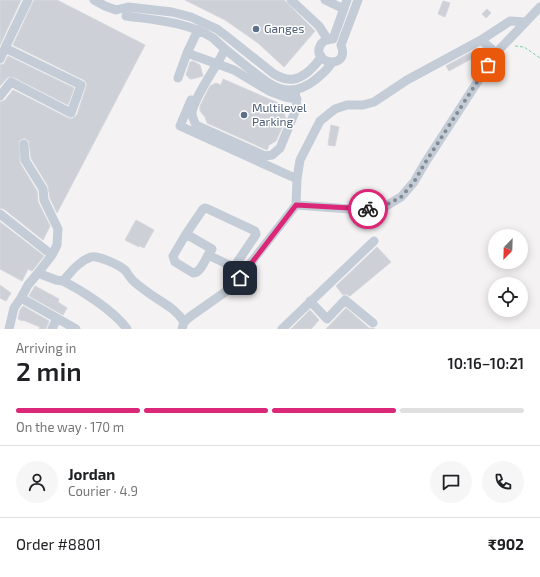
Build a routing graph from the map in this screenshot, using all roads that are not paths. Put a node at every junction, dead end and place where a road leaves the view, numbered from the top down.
1 (28, 0) edge
2 (94, 0) edge
3 (155, 0) edge
4 (291, 0) edge
5 (325, 0) edge
6 (347, 0) edge
7 (358, 0) edge
8 (540, 7) edge
9 (344, 9) junction
10 (154, 10) junction
11 (126, 16) dead end
12 (526, 22) junction
13 (198, 30) junction
14 (330, 39) junction
15 (480, 40) junction
16 (5, 48) junction
17 (225, 49) junction
18 (187, 53) junction
19 (496, 53) junction
20 (321, 56) junction
21 (0, 59) edge
22 (332, 62) junction
23 (218, 63) junction
24 (178, 78) dead end
25 (195, 92) dead end
26 (296, 95) junction
27 (0, 96) edge
28 (24, 144) dead end
29 (297, 179) junction
30 (296, 205) junction
31 (0, 214) edge
32 (186, 234) junction
33 (374, 241) dead end
34 (52, 255) junction
35 (208, 255) junction
36 (234, 267) junction
37 (244, 272) junction
38 (38, 273) junction
39 (63, 281) junction
40 (21, 298) junction
41 (310, 301) junction
42 (57, 318) junction
43 (373, 323) dead end
44 (183, 325) edge
45 (9, 329) edge
46 (52, 329) edge
47 (76, 329) edge
48 (127, 329) edge
49 (282, 329) edge

1 - 16 street
2 - 10 street
3 - 10 street
4 - 14 street
5 - 9 street
6 - 9 street
7 - 22 street
8 - 12 street
9 - 14 street
10 - 20 street
11 - 13 street
12 - 15 street
12 - 19 street
13 - 17 street
13 - 18 street
14 - 20 street
15 - 19 street
15 - 29 street
16 - 21 street
16 - 27 street
17 - 23 street
17 - 26 street
18 - 23 street
18 - 24 street
19 - 30 street
20 - 22 street
22 - 26 street
23 - 26 street
23 - 26 street
25 - 29 street
28 - 34 street
29 - 30 street
30 - 37 street
31 - 34 street
32 - 35 street
32 - 35 street
32 - 36 street
33 - 41 street
34 - 38 street
35 - 36 street
36 - 37 street
37 - 44 street
38 - 39 street
38 - 40 street
39 - 44 street
39 - 48 street
40 - 42 street
40 - 45 street
41 - 43 street
41 - 49 street
42 - 46 street
42 - 47 street

